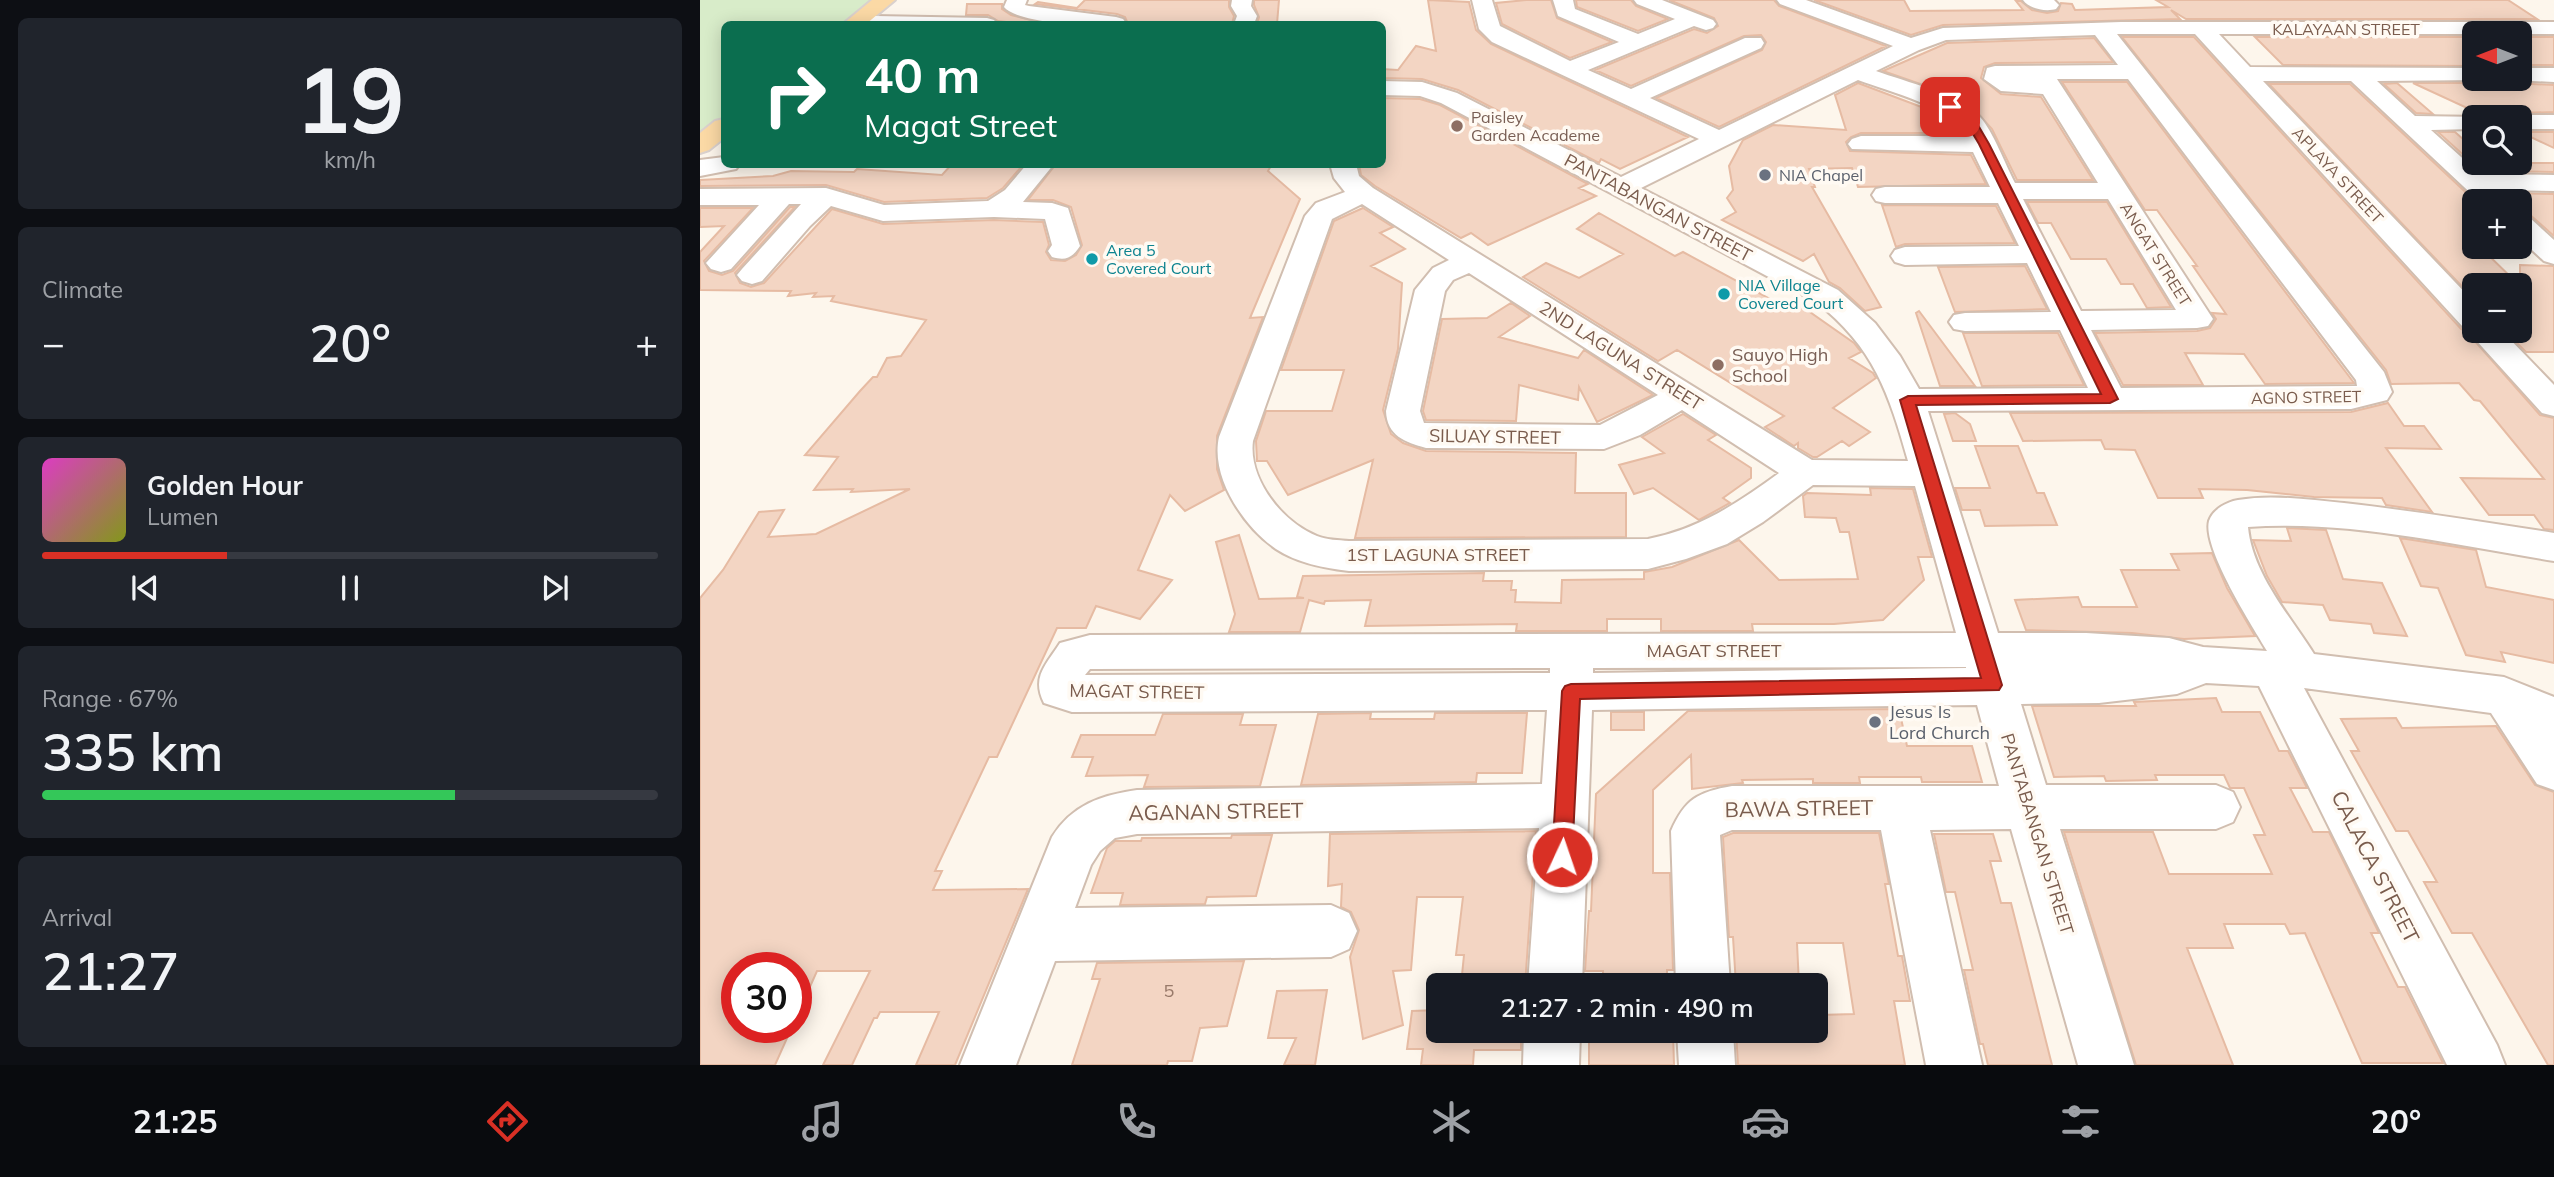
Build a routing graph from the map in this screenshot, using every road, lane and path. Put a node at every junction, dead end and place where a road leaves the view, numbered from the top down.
1 (885, 0) edge
2 (1017, 0) edge
3 (1242, 0) edge
4 (1482, 0) edge
5 (1587, 0) edge
6 (1644, 0) edge
7 (1802, 2) edge
8 (1564, 4) edge
9 (2284, 11) dead end
10 (1120, 18) edge
11 (1694, 19) junction
12 (866, 21) edge
13 (1245, 21) edge
14 (2554, 28) edge
15 (2202, 29) junction
16 (2305, 29) junction
17 (2105, 30) junction
18 (1637, 41) junction
19 (1912, 45) junction
20 (1703, 66) junction
21 (1567, 70) junction
22 (1859, 72) junction
23 (2134, 72) junction
24 (2244, 74) junction
25 (2356, 75) junction
26 (2462, 75) edge
27 (2532, 75) edge
28 (2554, 75) edge
29 (1386, 88) edge
30 (1631, 98) junction
31 (2462, 122) edge
32 (2532, 122) edge
33 (2554, 122) edge
34 (2408, 123) junction
35 (721, 128) edge
36 (1718, 139) junction
37 (1861, 144) dead end
38 (1984, 144) junction
39 (700, 145) edge
40 (700, 157) edge
41 (721, 157) edge
42 (721, 165) edge
43 (700, 168) edge
44 (1023, 168) edge
45 (1343, 168) edge
46 (2473, 182) junction
47 (2554, 183) edge
48 (1620, 188) junction
49 (2481, 189) edge
50 (2116, 191) junction
51 (2008, 193) junction
52 (1364, 194) junction
53 (783, 195) junction
54 (1885, 195) dead end
55 (826, 196) junction
56 (700, 197) edge
57 (728, 197) junction
58 (994, 209) junction
59 (700, 225) edge
60 (2532, 236) edge
61 (1062, 251) dead end
62 (2039, 254) junction
63 (2554, 255) edge
64 (1905, 256) dead end
65 (1470, 261) junction
66 (720, 263) dead end
67 (752, 275) dead end
68 (2462, 307) edge
69 (2071, 320) junction
70 (1965, 322) dead end
71 (2496, 343) edge
72 (1682, 395) junction
73 (2110, 399) junction
74 (1908, 400) junction
75 (2554, 405) edge
76 (1805, 472) junction
77 (1929, 474) junction
78 (2554, 547) edge
79 (1988, 668) junction
80 (2287, 670) junction
81 (1572, 671) junction
82 (2554, 692) edge
83 (2504, 696) junction
84 (2554, 717) edge
85 (2554, 769) edge
86 (1565, 806) junction
87 (2030, 806) junction
88 (1901, 807) junction
89 (2216, 807) dead end
90 (1331, 931) dead end
91 (1038, 935) junction
92 (1556, 973) edge
93 (1702, 973) edge
94 (1551, 1043) edge
95 (1706, 1043) edge
96 (988, 1065) edge
97 (1550, 1065) edge
98 (1707, 1065) edge
99 (1954, 1065) edge
100 (2106, 1065) edge
101 (2477, 1065) edge

1 - 12 main road
2 - 10 street
3 - 13 street
4 - 21 street
5 - 8 street
6 - 11 street
7 - 19 street
8 - 18 street
9 - 16 street
11 - 18 street
11 - 20 street
14 - 16 street, KALAYAAN STREET
15 - 16 street, KALAYAAN STREET
15 - 17 street, KALAYAAN STREET
15 - 24 street, APLAYA STREET
17 - 19 street, KALAYAAN STREET
17 - 23 street, AGNO STREET
18 - 20 street
18 - 21 street
19 - 22 street, KALAYAAN STREET
20 - 30 street
21 - 30 street
22 - 36 street, KALAYAAN STREET
22 - 38 street
23 - 50 street, ANGAT STREET
23 - 73 street, AGNO STREET
24 - 25 street
24 - 68 street, APLAYA STREET
25 - 26 street
25 - 34 street
27 - 28 street
29 - 48 street, PANTABANGAN STREET
30 - 36 street
31 - 34 street
32 - 33 street
34 - 46 street
35 - 39 main road
36 - 48 street, KALAYAAN STREET
37 - 38 street
38 - 51 street
40 - 41 street
42 - 43 street
44 - 58 street
45 - 52 street, 2ND LAGUNA STREET
46 - 47 street
46 - 49 street
48 - 74 street, PANTABANGAN STREET
50 - 51 street
50 - 69 street, ANGAT STREET
51 - 54 street
51 - 62 street
52 - 65 street, 2ND LAGUNA STREET
52 - 76 street, 1ST LAGUNA STREET
53 - 55 street
53 - 57 street
53 - 66 street
55 - 58 street
55 - 67 street
56 - 57 street
57 - 59 street
58 - 61 street
60 - 63 street
62 - 64 street
62 - 69 street
65 - 72 street, 2ND LAGUNA STREET
65 - 72 street, SILUAY STREET
69 - 70 street, ANGAT STREET
69 - 73 street
71 - 75 street
72 - 76 street, 2ND LAGUNA STREET
73 - 74 street, AGNO STREET
74 - 77 street, PANTABANGAN STREET
76 - 77 street
77 - 79 street, PANTABANGAN STREET
78 - 80 street
79 - 80 street, MAGAT STREET
79 - 81 street, MAGAT STREET
79 - 87 street, PANTABANGAN STREET
80 - 83 street
80 - 101 street, CALACA STREET
81 - 81 street, MAGAT STREET
81 - 86 street
82 - 83 street
83 - 84 street
83 - 85 street
86 - 91 street, AGANAN STREET
86 - 92 street
87 - 88 street, BAWA STREET
87 - 89 street, BAWA STREET
87 - 100 street, PANTABANGAN STREET
88 - 93 street, BAWA STREET
88 - 99 street
90 - 91 street
91 - 96 street, AGANAN STREET
94 - 97 street
95 - 98 street

